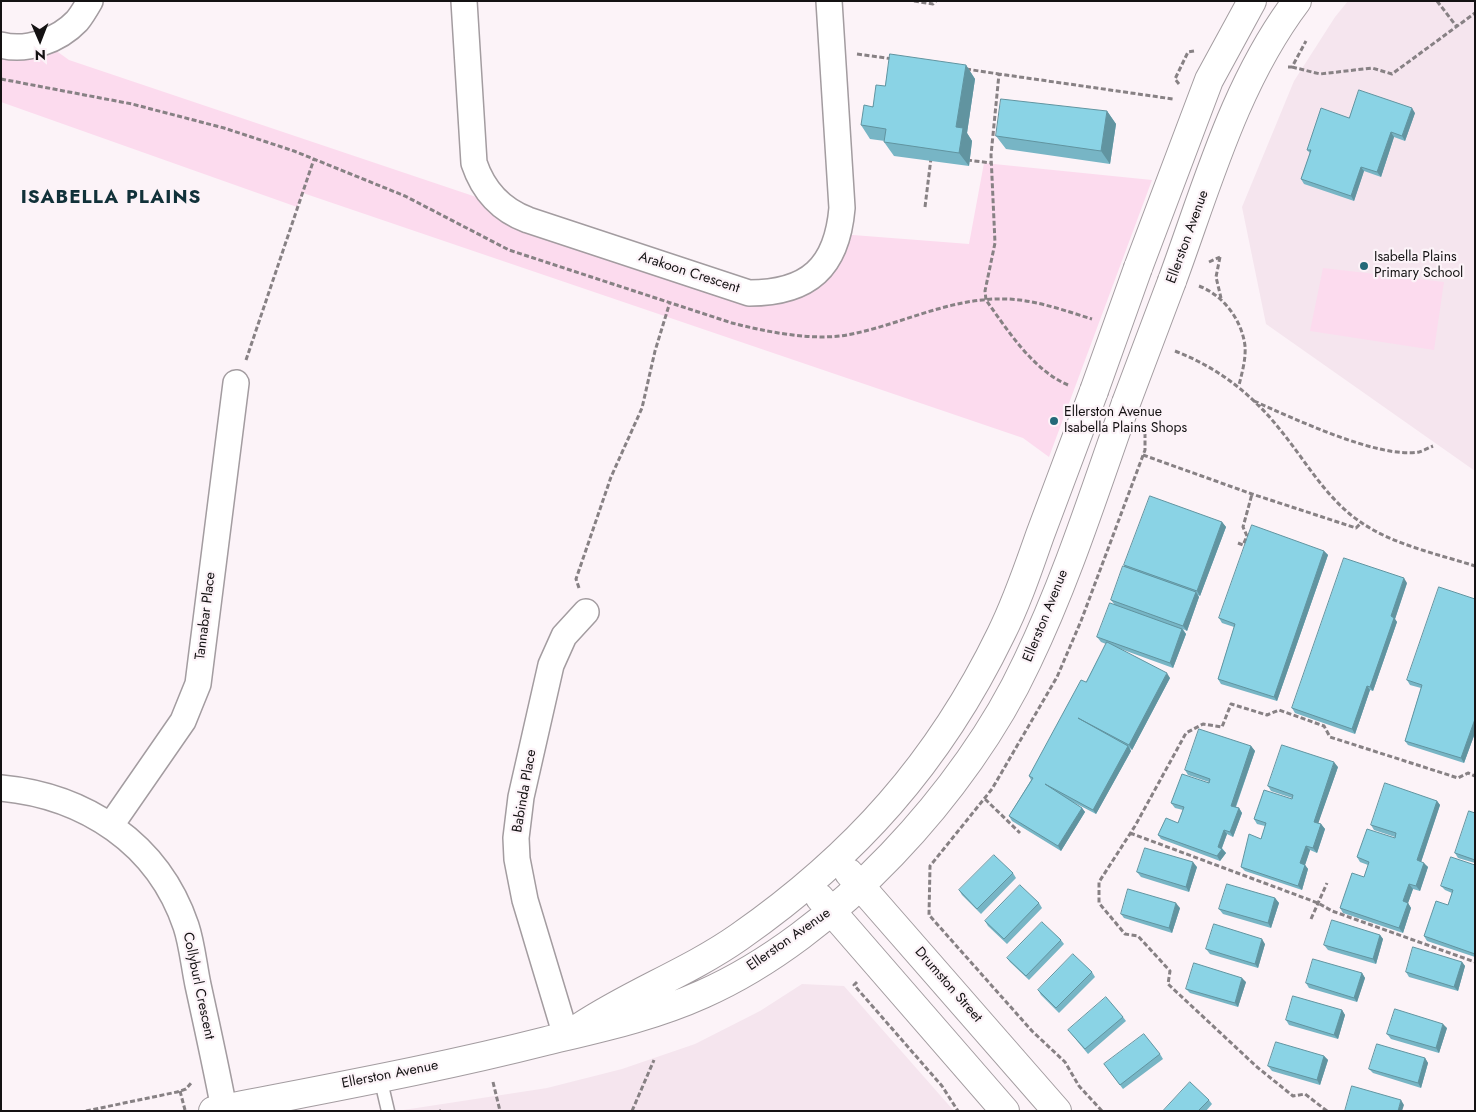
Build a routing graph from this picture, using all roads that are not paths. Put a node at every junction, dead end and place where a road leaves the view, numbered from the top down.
1 (90, 1) edge
2 (464, 1) edge
3 (829, 1) edge
4 (1252, 1) edge
5 (1297, 1) edge
6 (1, 45) edge
7 (236, 383) road end
8 (586, 612) road end
9 (1, 788) edge
10 (111, 825) junction
11 (838, 860) junction
12 (809, 885) junction
13 (860, 886) junction
14 (832, 911) junction
15 (566, 1036) junction
16 (380, 1077) junction
17 (219, 1110) edge
18 (388, 1111) edge
19 (1005, 1111) edge
20 (1057, 1111) edge

1 - 6 street
2 - 3 street, Arakoon Crescent
4 - 11 street, Ellerston Avenue, bridge
5 - 13 street, Ellerston Avenue, bridge
7 - 10 street, Tannabar Place
8 - 15 street, Babinda Place
9 - 10 street, Collyburl Crescent
10 - 17 street, Collyburl Crescent
11 - 12 street, Ellerston Avenue
11 - 13 street, Drumston Street
12 - 14 street
12 - 15 street, Ellerston Avenue
13 - 14 street, Ellerston Avenue
13 - 20 street, Drumston Street
14 - 15 street, Ellerston Avenue
14 - 19 street
15 - 16 street, Ellerston Avenue
16 - 17 street, Ellerston Avenue
16 - 18 lane

